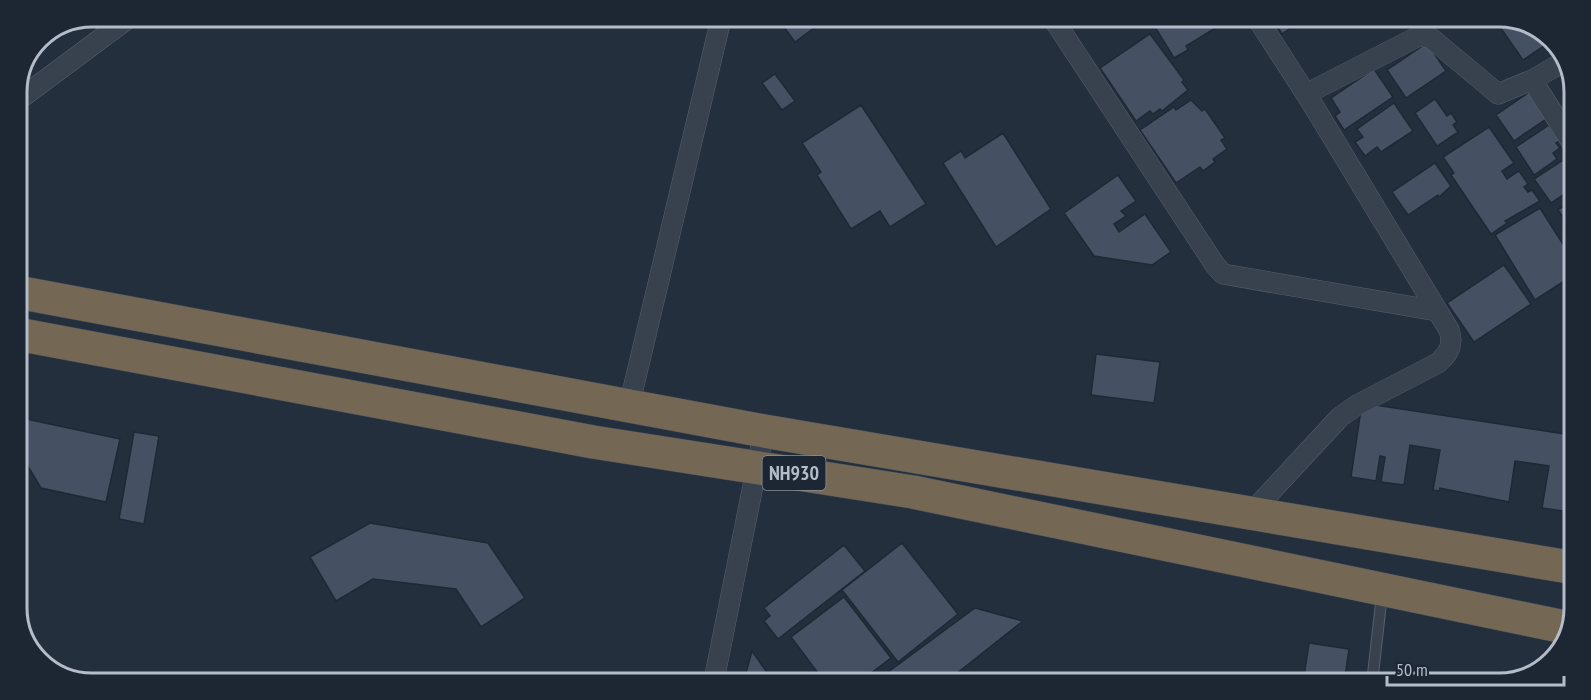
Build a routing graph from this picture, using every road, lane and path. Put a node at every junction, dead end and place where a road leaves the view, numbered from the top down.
1 (117, 27) edge
2 (719, 27) edge
3 (1059, 27) edge
4 (1263, 27) edge
5 (1558, 65) edge
6 (1532, 80) junction
7 (27, 94) edge
8 (1306, 94) junction
9 (1564, 130) edge
10 (27, 294) edge
11 (1437, 311) junction
12 (27, 336) edge
13 (629, 406) junction
14 (764, 431) junction
15 (756, 468) junction
16 (1251, 513) junction
17 (1564, 566) edge
18 (1382, 590) junction
19 (1561, 626) edge
20 (715, 673) edge
21 (1373, 673) edge

1 - 7 street
2 - 13 street
3 - 11 street
4 - 8 street
5 - 6 street
6 - 8 street
6 - 9 street
8 - 11 street
10 - 13 highway, NH930
11 - 16 street
12 - 15 highway, NH930
13 - 14 highway, NH930
14 - 15 street
14 - 16 highway, NH930
15 - 18 highway, NH930
15 - 20 street
16 - 17 highway, NH930
18 - 19 highway, NH930
18 - 21 lane

